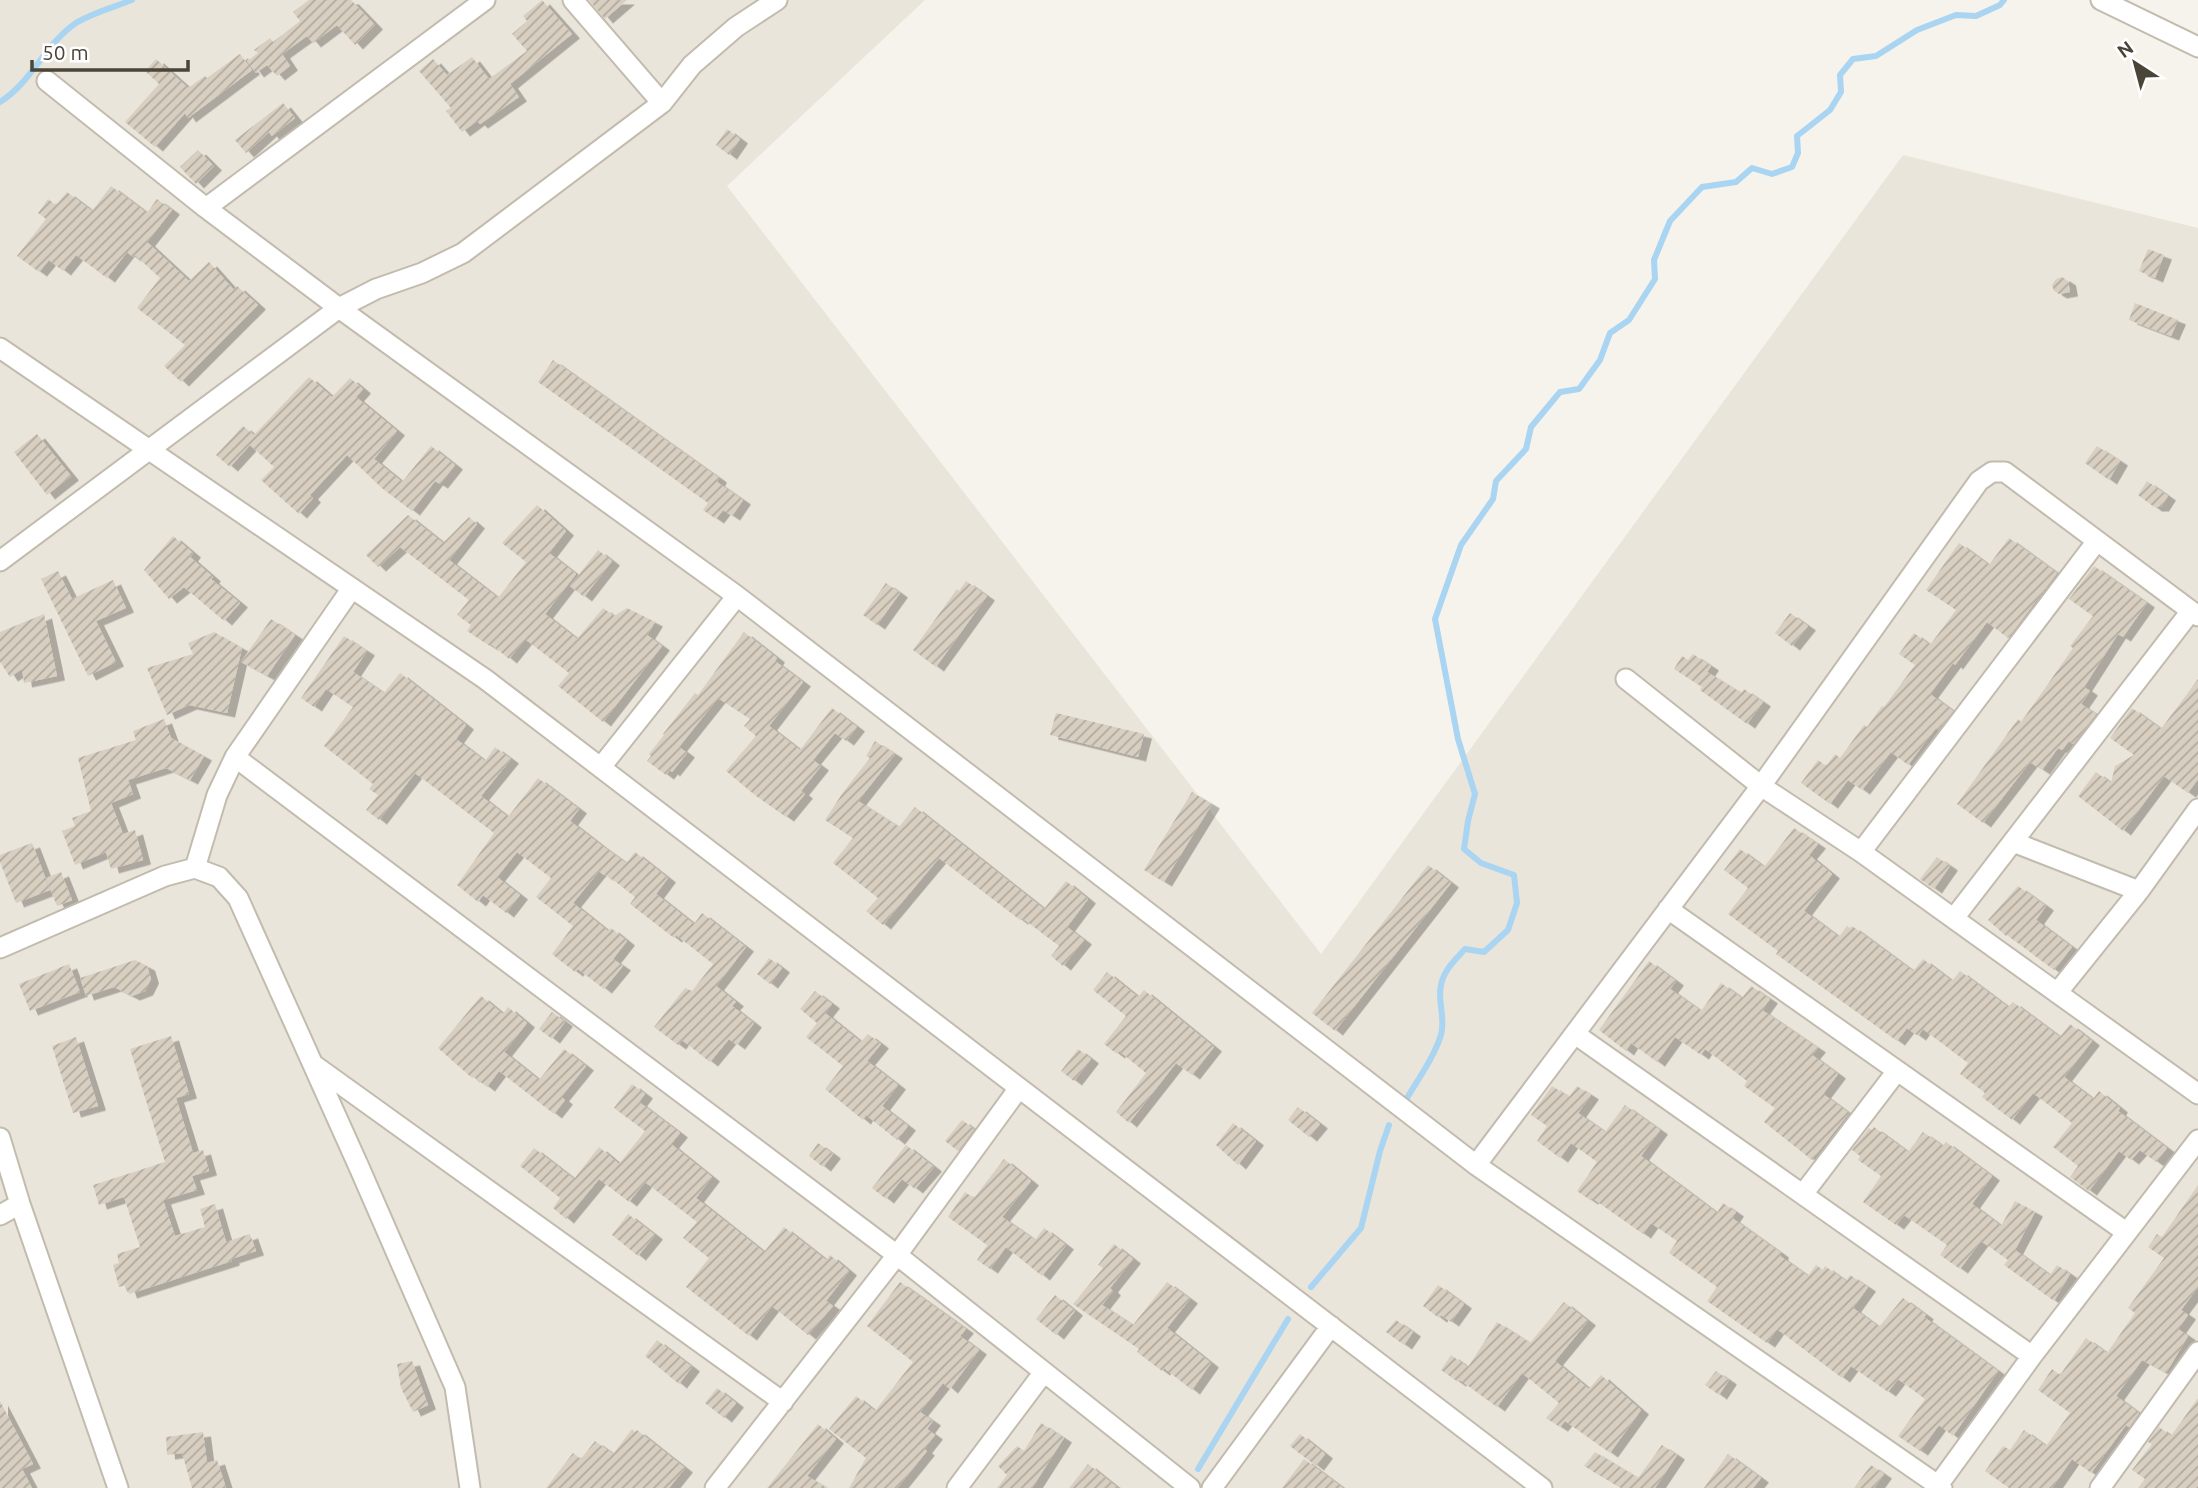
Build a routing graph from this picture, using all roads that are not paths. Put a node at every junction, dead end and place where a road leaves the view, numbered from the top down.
1 (485, 0) edge
2 (573, 0) edge
3 (777, 0) edge
4 (2101, 0) edge
5 (2198, 47) edge
6 (47, 81) dead end
7 (662, 103) junction
8 (206, 208) junction
9 (339, 308) junction
10 (0, 348) edge
11 (149, 450) junction
12 (2096, 541) junction
13 (0, 561) edge
14 (352, 588) junction
15 (737, 596) junction
16 (2194, 613) edge
17 (1626, 679) dead end
18 (235, 757) junction
19 (601, 768) junction
20 (1761, 786) junction
21 (2198, 809) edge
22 (2012, 842) junction
23 (1861, 852) junction
24 (195, 868) junction
25 (2138, 891) junction
26 (1668, 909) junction
27 (1954, 918) junction
28 (0, 948) edge
29 (2057, 993) junction
30 (1575, 1034) junction
31 (314, 1065) junction
32 (1898, 1071) junction
33 (1019, 1088) junction
34 (2198, 1094) edge
35 (0, 1138) edge
36 (2198, 1140) edge
37 (1476, 1165) junction
38 (1803, 1194) junction
39 (20, 1204) junction
40 (0, 1215) edge
41 (2126, 1232) junction
42 (897, 1255) junction
43 (1331, 1326) junction
44 (2198, 1352) edge
45 (2032, 1356) junction
46 (1044, 1372) junction
47 (783, 1402) junction
48 (1939, 1487) edge
49 (118, 1488) edge
50 (470, 1488) edge
51 (715, 1488) edge
52 (957, 1488) edge
53 (1190, 1488) edge
54 (1212, 1488) edge
55 (1542, 1488) edge
56 (2100, 1488) edge

1 - 8 street
2 - 7 street
3 - 7 street
4 - 5 street
6 - 8 street
7 - 9 street
8 - 9 street
9 - 11 street
9 - 15 street
10 - 11 street
11 - 13 street
11 - 14 street
12 - 16 street
12 - 20 street
12 - 23 street
14 - 18 street
14 - 19 street
15 - 19 street
15 - 37 street
16 - 22 street
17 - 20 street
18 - 24 street
18 - 42 street
19 - 33 street
20 - 23 street
20 - 26 street
21 - 25 street
22 - 25 street
22 - 27 street
23 - 27 street
24 - 28 street
24 - 31 street
25 - 29 street
26 - 30 street
26 - 32 street
27 - 29 street
29 - 34 street
30 - 37 street
30 - 38 street
31 - 47 street
31 - 50 street
32 - 38 street
32 - 41 street
33 - 42 street
33 - 43 street
35 - 39 street
36 - 41 street
37 - 48 street
38 - 45 street
39 - 40 street
39 - 49 street
41 - 45 street
42 - 46 street
42 - 47 street
43 - 54 street
43 - 55 street
44 - 56 street
45 - 48 street
46 - 52 street
46 - 53 street
47 - 51 street

